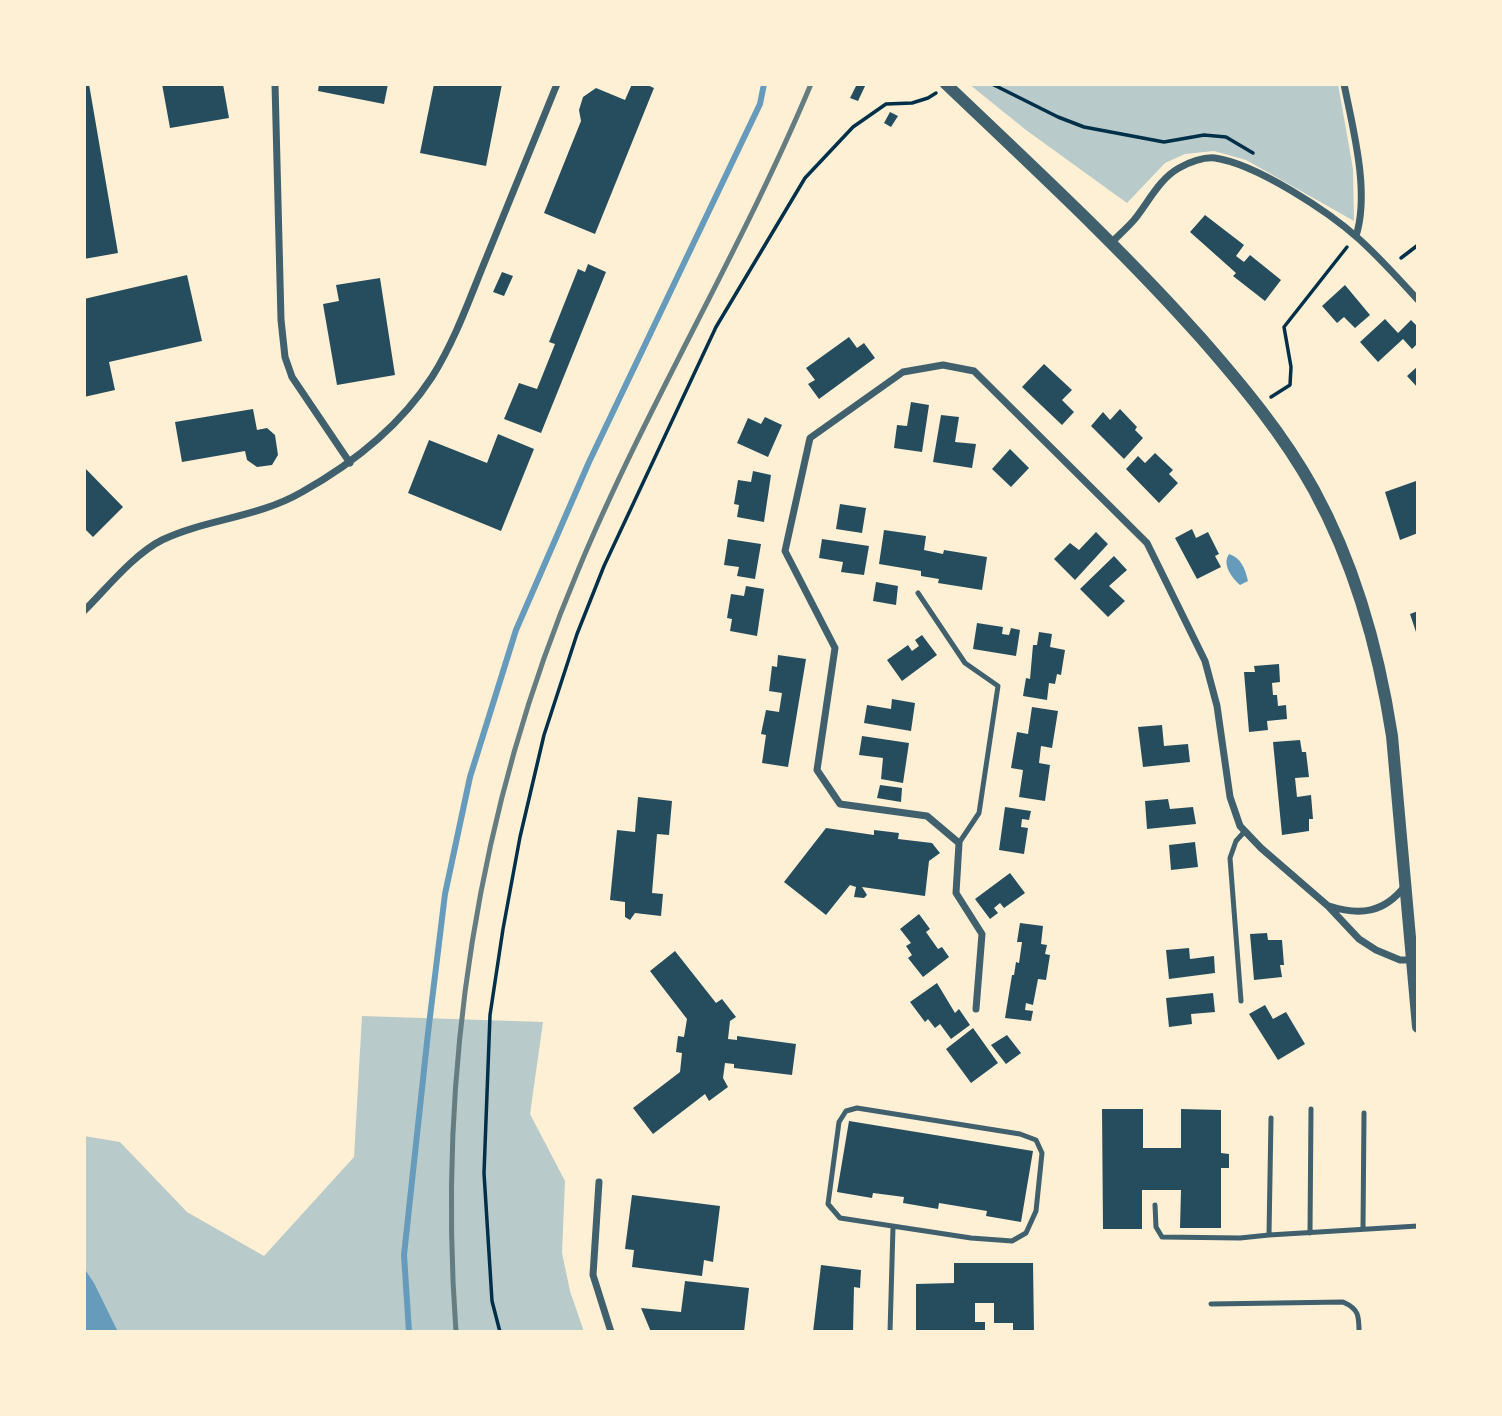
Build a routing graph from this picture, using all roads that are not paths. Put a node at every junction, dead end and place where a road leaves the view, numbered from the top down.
1 (275, 84) edge
2 (557, 84) edge
3 (1344, 84) edge
4 (942, 88) edge
5 (1356, 236) junction
6 (1111, 243) junction
7 (1418, 300) edge
8 (349, 463) junction
9 (918, 593) dead end
10 (84, 611) edge
11 (1245, 831) junction
12 (959, 843) junction
13 (1405, 885) junction
14 (1328, 906) junction
15 (1411, 960) junction
16 (1241, 1000) dead end
17 (976, 1010) dead end
18 (1418, 1027) edge
19 (1311, 1109) dead end
20 (1364, 1113) dead end
21 (1271, 1118) dead end
22 (599, 1182) dead end
23 (1155, 1205) dead end
24 (1418, 1226) edge
25 (893, 1227) junction
26 (1363, 1228) junction
27 (1310, 1233) junction
28 (1269, 1235) junction
29 (1211, 1304) dead end
30 (611, 1332) edge
31 (890, 1332) edge
32 (1359, 1332) edge

1 - 8 street
2 - 8 street
3 - 5 street
4 - 6 street
5 - 6 street
5 - 7 street
6 - 13 street
8 - 10 street
9 - 12 lane
11 - 12 street
11 - 14 street
11 - 16 lane
12 - 17 street
13 - 14 street
13 - 15 street
14 - 15 street
15 - 18 street
19 - 27 lane
20 - 26 lane
21 - 28 lane
22 - 30 street
23 - 28 lane
24 - 26 lane
25 - 25 lane
25 - 31 lane
26 - 27 lane
27 - 28 lane
29 - 32 lane

